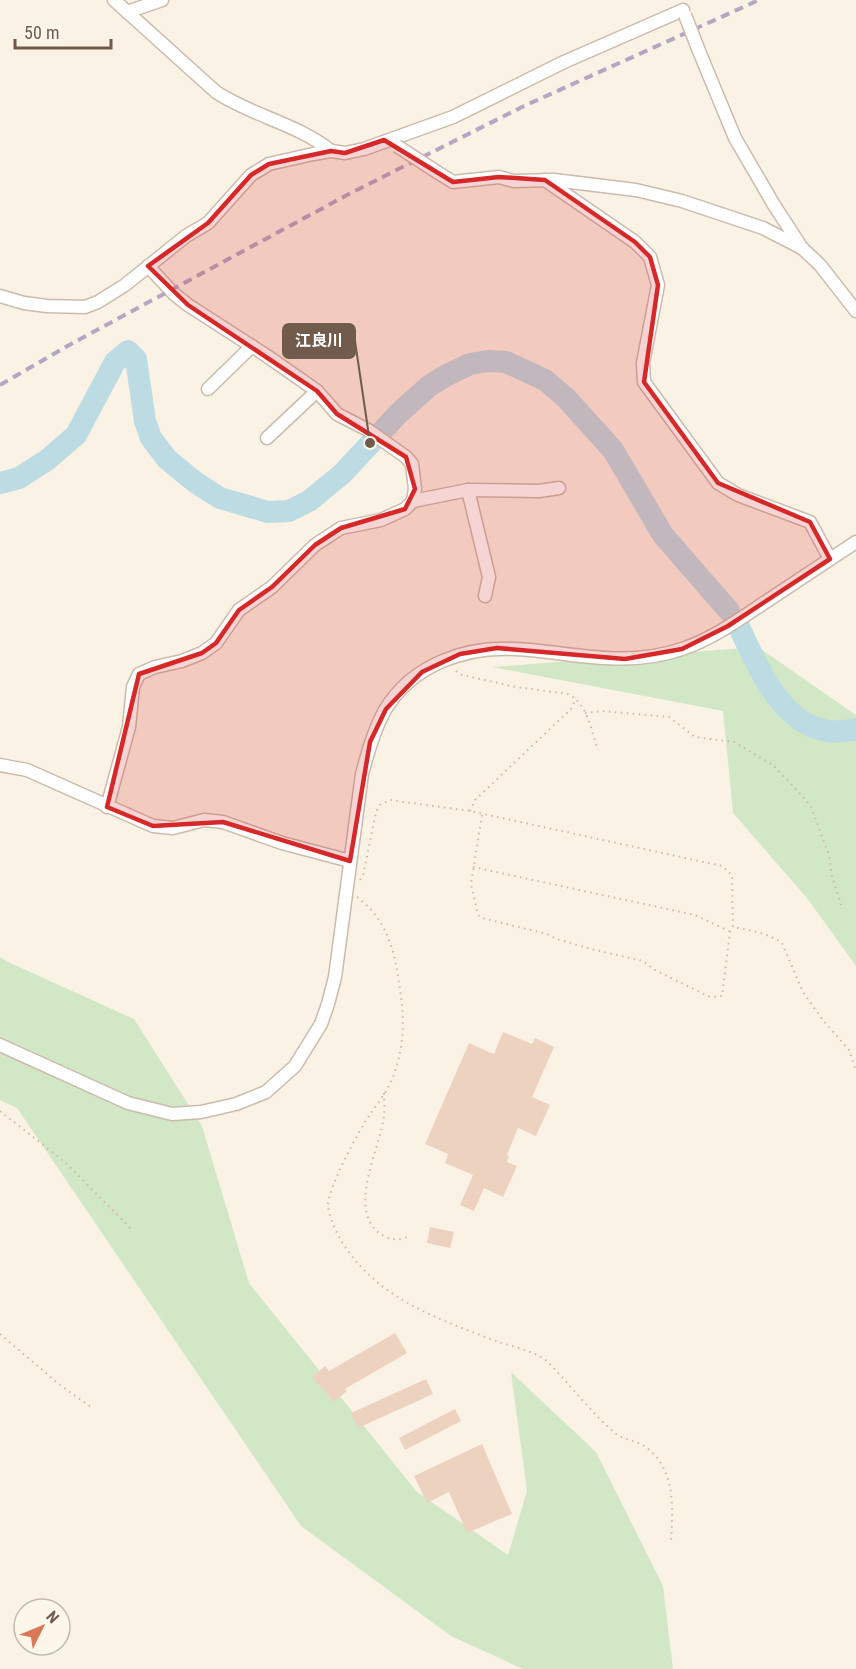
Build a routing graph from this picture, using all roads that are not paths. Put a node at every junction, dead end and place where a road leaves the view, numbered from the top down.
1 (114, 0) edge
2 (162, 0) edge
3 (682, 8) edge
4 (127, 12) junction
5 (384, 140) junction
6 (331, 151) junction
7 (545, 180) junction
8 (802, 248) junction
9 (148, 266) junction
10 (0, 296) edge
11 (856, 311) edge
12 (252, 346) junction
13 (208, 389) dead end
14 (317, 392) junction
15 (267, 438) dead end
16 (559, 488) dead end
17 (468, 490) junction
18 (413, 501) junction
19 (856, 542) edge
20 (830, 559) junction
21 (485, 596) dead end
22 (0, 765) edge
23 (107, 807) junction
24 (350, 861) junction
25 (0, 1045) edge

1 - 4 street
2 - 4 street
3 - 5 street
3 - 8 street, bridge
4 - 6 street
5 - 6 street
5 - 7 street, bridge
6 - 9 street
7 - 8 street
7 - 20 street
8 - 11 street
9 - 10 street
9 - 12 street
12 - 13 street
12 - 14 street
14 - 15 street
14 - 18 street
16 - 17 street
17 - 18 street
17 - 21 street
18 - 23 street
19 - 20 street
20 - 24 street
22 - 23 street
23 - 24 street
24 - 25 street

